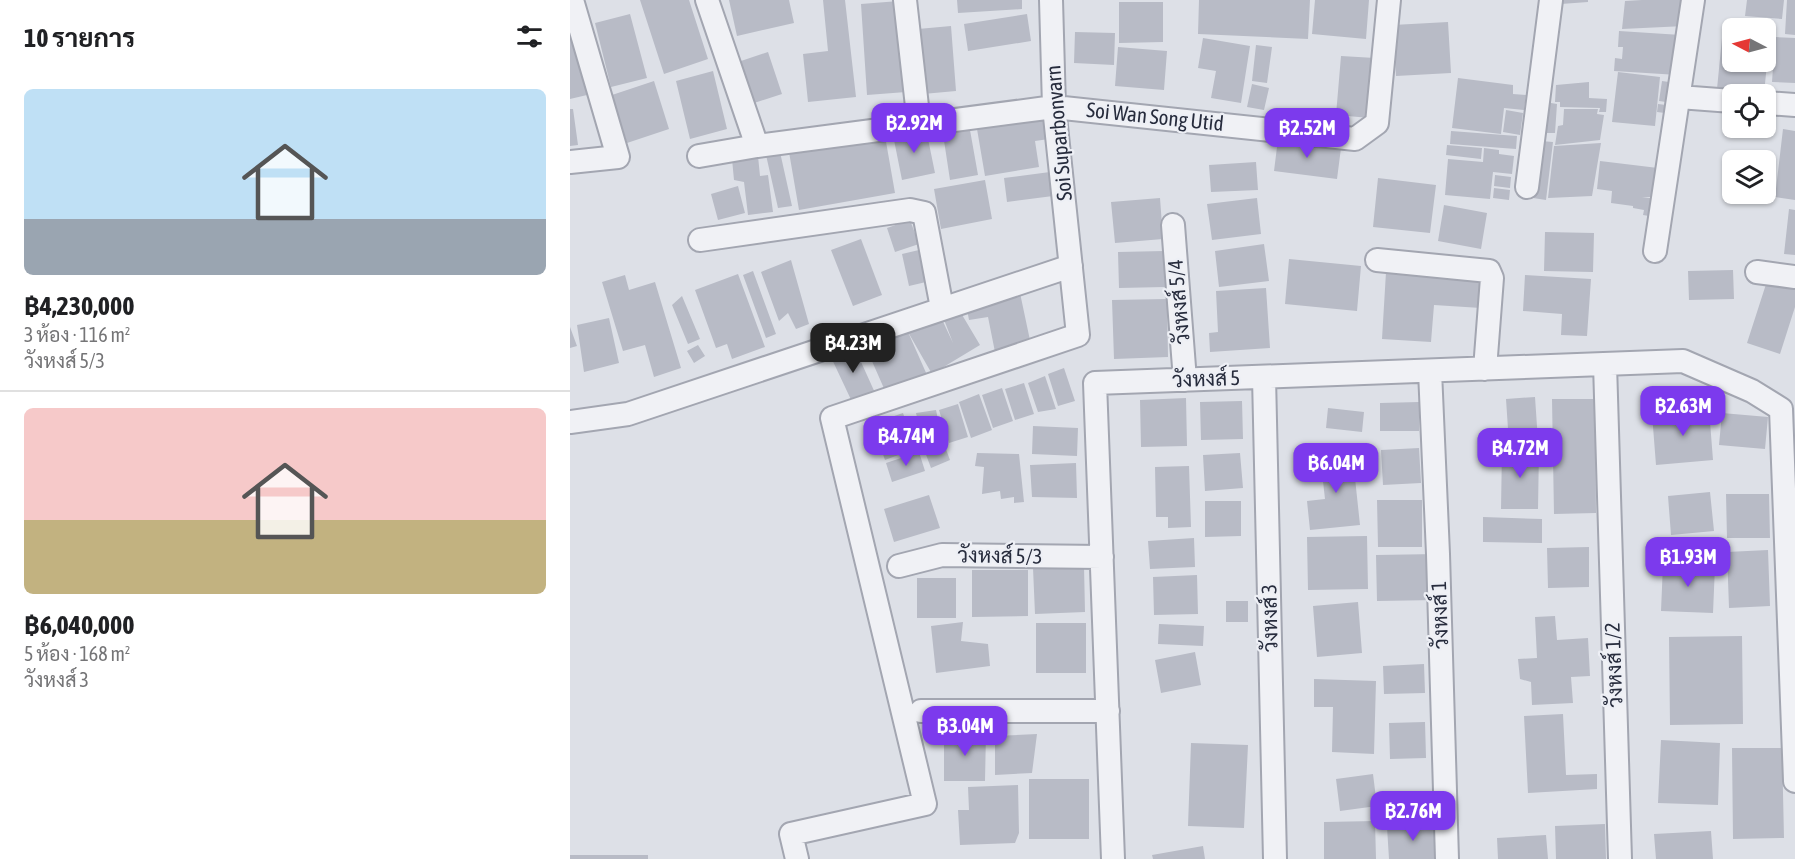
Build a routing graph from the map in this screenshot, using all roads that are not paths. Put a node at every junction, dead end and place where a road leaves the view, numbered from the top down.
1 (572, 0) edge
2 (707, 0) edge
3 (905, 0) edge
4 (1051, 0) edge
5 (1389, 0) edge
6 (1551, 0) edge
7 (1693, 0) edge
8 (1679, 97) junction
9 (1722, 100) edge
10 (1776, 104) edge
11 (1795, 105) edge
12 (1054, 106) junction
13 (919, 124) junction
14 (757, 146) junction
15 (699, 156) dead end
16 (570, 162) edge
17 (1527, 187) dead end
18 (1173, 225) dead end
19 (700, 240) dead end
20 (1655, 251) dead end
21 (1377, 260) dead end
22 (1071, 266) junction
23 (1757, 272) dead end
24 (1795, 277) edge
25 (942, 308) junction
26 (1605, 364) junction
27 (1485, 369) junction
28 (1430, 370) junction
29 (1264, 376) junction
30 (1185, 380) junction
31 (570, 422) edge
32 (1102, 557) junction
33 (899, 566) dead end
34 (921, 711) dead end
35 (1108, 711) junction
36 (1795, 781) edge
37 (797, 859) edge
38 (1113, 859) edge
39 (1275, 859) edge
40 (1447, 859) edge
41 (1620, 859) edge

1 - 16 street
2 - 14 street
3 - 13 street
4 - 12 street, Soi Suparbonvarn
5 - 12 street, Soi Wan Song Utid
6 - 17 street
7 - 8 street
8 - 9 street
8 - 20 street
10 - 11 street
12 - 13 street, Soi Wan Song Utid
12 - 22 street, Soi Suparbonvarn
13 - 14 street, Soi Wan Song Utid
14 - 15 street, Soi Wan Song Utid
18 - 30 street, วังหงส์ 5/4
19 - 25 street
21 - 27 street
22 - 25 street
22 - 37 street, Soi Suparbonvarn
23 - 24 street
25 - 31 street
26 - 27 street, วังหงส์ 5
26 - 36 street, วังหงส์ 5
26 - 41 street, วังหงส์ 1/2
27 - 28 street, วังหงส์ 5
28 - 29 street, วังหงส์ 5
28 - 40 street, วังหงส์ 1
29 - 30 street, วังหงส์ 5
29 - 39 street, วังหงส์ 3
30 - 32 street, วังหงส์ 5
32 - 33 street, วังหงส์ 5/3
32 - 35 street, วังหงส์ 5
34 - 35 street
35 - 38 street, วังหงส์ 5

